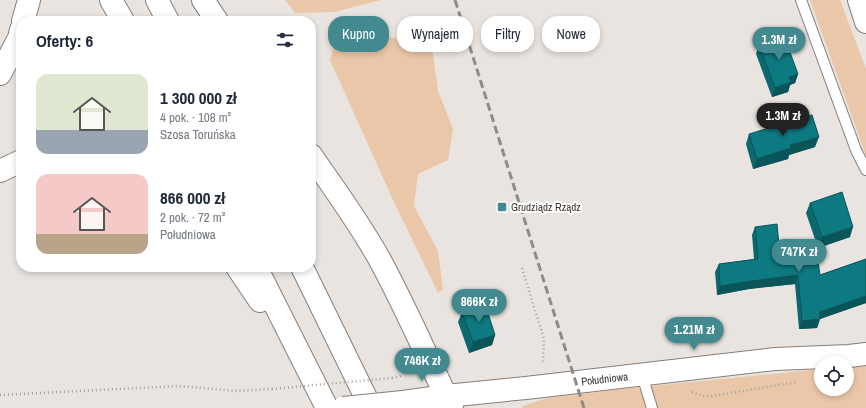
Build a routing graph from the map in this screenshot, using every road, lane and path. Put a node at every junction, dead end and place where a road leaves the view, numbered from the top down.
1 (29, 0) edge
2 (110, 0) edge
3 (157, 0) edge
4 (203, 0) edge
5 (801, 0) edge
6 (24, 16) edge
7 (119, 16) edge
8 (165, 16) edge
9 (214, 16) edge
10 (16, 44) edge
11 (0, 74) edge
12 (316, 162) edge
13 (16, 163) edge
14 (866, 170) edge
15 (0, 171) edge
16 (522, 268) dead end
17 (240, 272) edge
18 (259, 272) edge
19 (304, 272) edge
20 (866, 354) edge
21 (410, 364) dead end
22 (543, 365) dead end
23 (309, 371) junction
24 (642, 375) junction
25 (798, 382) dead end
26 (690, 390) dead end
27 (0, 395) edge
28 (449, 402) edge
29 (327, 408) edge
30 (343, 408) edge
31 (371, 408) edge
32 (652, 408) edge

1 - 6 main road
2 - 7 main road
3 - 8 main road
4 - 9 main road
5 - 14 lane
10 - 11 main road
12 - 28 main road
13 - 15 main road
16 - 22 path
17 - 23 main road
18 - 23 main road
19 - 31 main road
20 - 24 main road, Południowa
21 - 27 path, bridge
23 - 29 main road
24 - 28 main road, Południowa
24 - 32 lane
25 - 26 path
28 - 30 main road, Południowa, bridge

